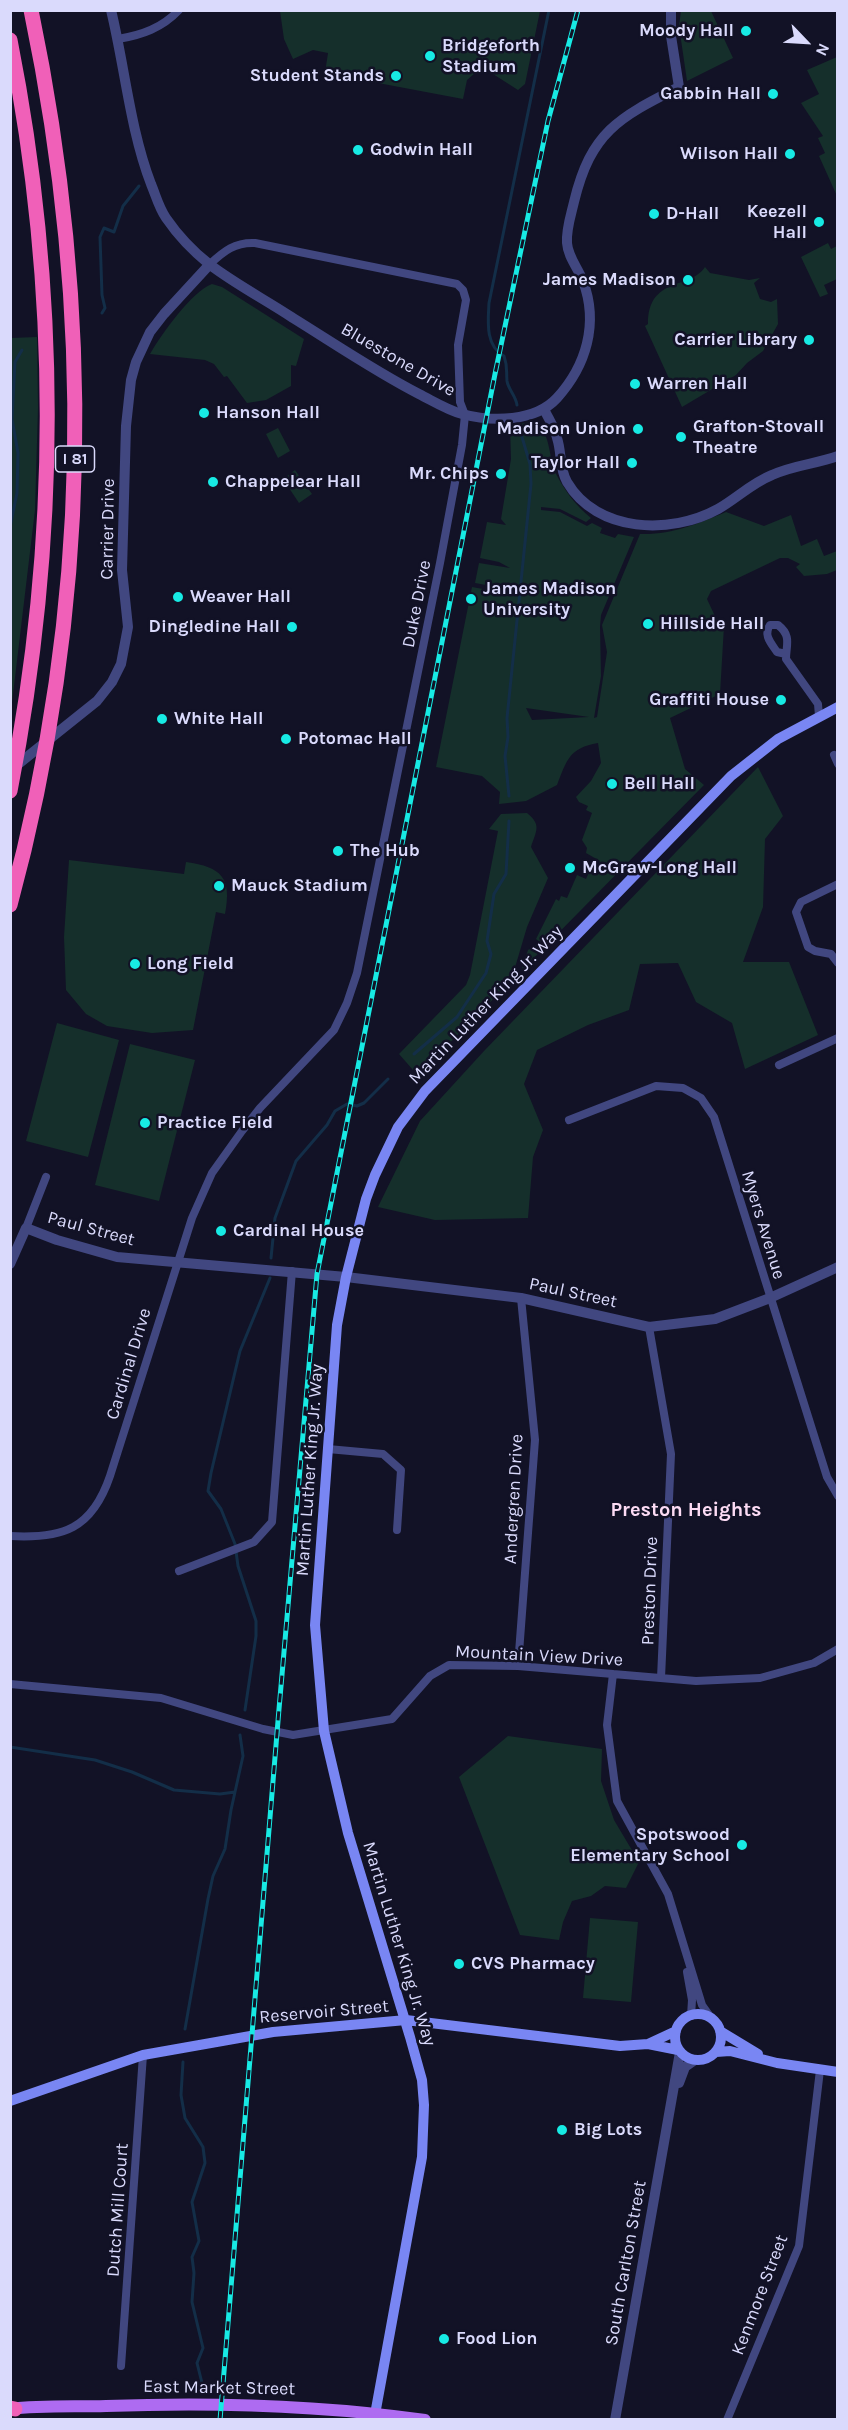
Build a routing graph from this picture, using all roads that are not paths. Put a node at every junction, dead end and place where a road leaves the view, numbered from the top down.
1 (31, 10) edge
2 (111, 10) edge
3 (179, 10) edge
4 (671, 10) edge
5 (118, 39) junction
6 (10, 40) edge
7 (210, 264) junction
8 (544, 409) junction
9 (465, 415) junction
10 (837, 456) edge
11 (786, 654) dead end
12 (837, 707) edge
13 (819, 716) junction
14 (834, 755) dead end
15 (837, 764) edge
16 (10, 770) edge
17 (10, 791) edge
18 (837, 884) edge
19 (10, 905) edge
20 (837, 963) edge
21 (837, 1038) edge
22 (779, 1065) dead end
23 (569, 1120) dead end
24 (232, 1145) joint
25 (46, 1177) dead end
26 (26, 1228) junction
27 (177, 1263) junction
28 (10, 1264) edge
29 (837, 1266) edge
30 (292, 1271) junction
31 (346, 1277) junction
32 (521, 1298) junction
33 (770, 1298) junction
34 (649, 1327) junction
35 (328, 1449) junction
36 (837, 1496) edge
37 (397, 1530) dead end
38 (10, 1536) edge
39 (179, 1571) dead end
40 (837, 1649) edge
41 (518, 1666) junction
42 (613, 1674) junction
43 (661, 1678) junction
44 (10, 1684) edge
45 (324, 1731) junction
46 (684, 1947) junction
47 (691, 2016) junction
48 (711, 2019) junction
49 (406, 2020) junction
50 (676, 2031) junction
51 (720, 2031) junction
52 (648, 2044) junction
53 (679, 2051) junction
54 (716, 2052) junction
55 (143, 2055) junction
56 (695, 2060) junction
57 (777, 2063) junction
58 (820, 2070) junction
59 (837, 2072) edge
60 (10, 2101) edge
61 (670, 2111) junction
62 (121, 2366) dead end
63 (12, 2409) edge
64 (374, 2416) edge
65 (425, 2420) edge
66 (615, 2420) edge
67 (727, 2420) edge

1 - 19 highway, I 81
2 - 5 street, Bluestone Drive
3 - 5 street
4 - 8 street
5 - 7 street, Bluestone Drive
6 - 17 highway, I 81
7 - 9 street, Bluestone Drive
7 - 9 street, Duke Drive
7 - 16 street, Carrier Drive
8 - 9 street, Bluestone Drive
8 - 10 street
9 - 24 street, Duke Drive
11 - 13 street
12 - 13 main road, Martin Luther King Jr. Way
13 - 31 main road, Martin Luther King Jr. Way
14 - 15 street
18 - 20 street
21 - 22 street
23 - 33 street, Myers Avenue
24 - 27 street, Cardinal Drive
25 - 26 street
26 - 27 street, Paul Street
26 - 28 street
27 - 30 street, Paul Street
27 - 38 street, Cardinal Drive
29 - 33 street, Paul Street
30 - 31 street, Paul Street
30 - 39 street
31 - 32 street, Paul Street
31 - 35 main road, Martin Luther King Jr. Way
32 - 34 street, Paul Street
32 - 41 street, Andergren Drive
33 - 34 street, Paul Street
33 - 36 street, Myers Avenue
34 - 43 street, Preston Drive
35 - 37 street
35 - 45 main road, Martin Luther King Jr. Way
40 - 43 street, Mountain View Drive
41 - 42 street, Mountain View Drive
41 - 45 street, Mountain View Drive
42 - 43 street, Mountain View Drive
42 - 46 street
44 - 45 street, Mountain View Drive
45 - 49 main road, Martin Luther King Jr. Way
46 - 47 street
46 - 48 street
47 - 48 main road
47 - 50 main road
48 - 51 main road
49 - 52 main road, Reservoir Street
49 - 55 main road, Reservoir Street
49 - 64 main road, Martin Luther King Jr. Way
50 - 52 main road, Reservoir Street
50 - 53 main road
51 - 54 main road
51 - 57 main road
52 - 53 main road, Reservoir Street
53 - 56 main road
53 - 61 street, South Carlton Street
54 - 56 main road
54 - 57 main road
55 - 60 main road, Reservoir Street
55 - 62 street, Dutch Mill Court
56 - 61 street, South Carlton Street
57 - 58 main road
58 - 59 main road
58 - 67 street, Kenmore Street
61 - 66 street, South Carlton Street
63 - 64 main road, East Market Street
64 - 65 main road, East Market Street

